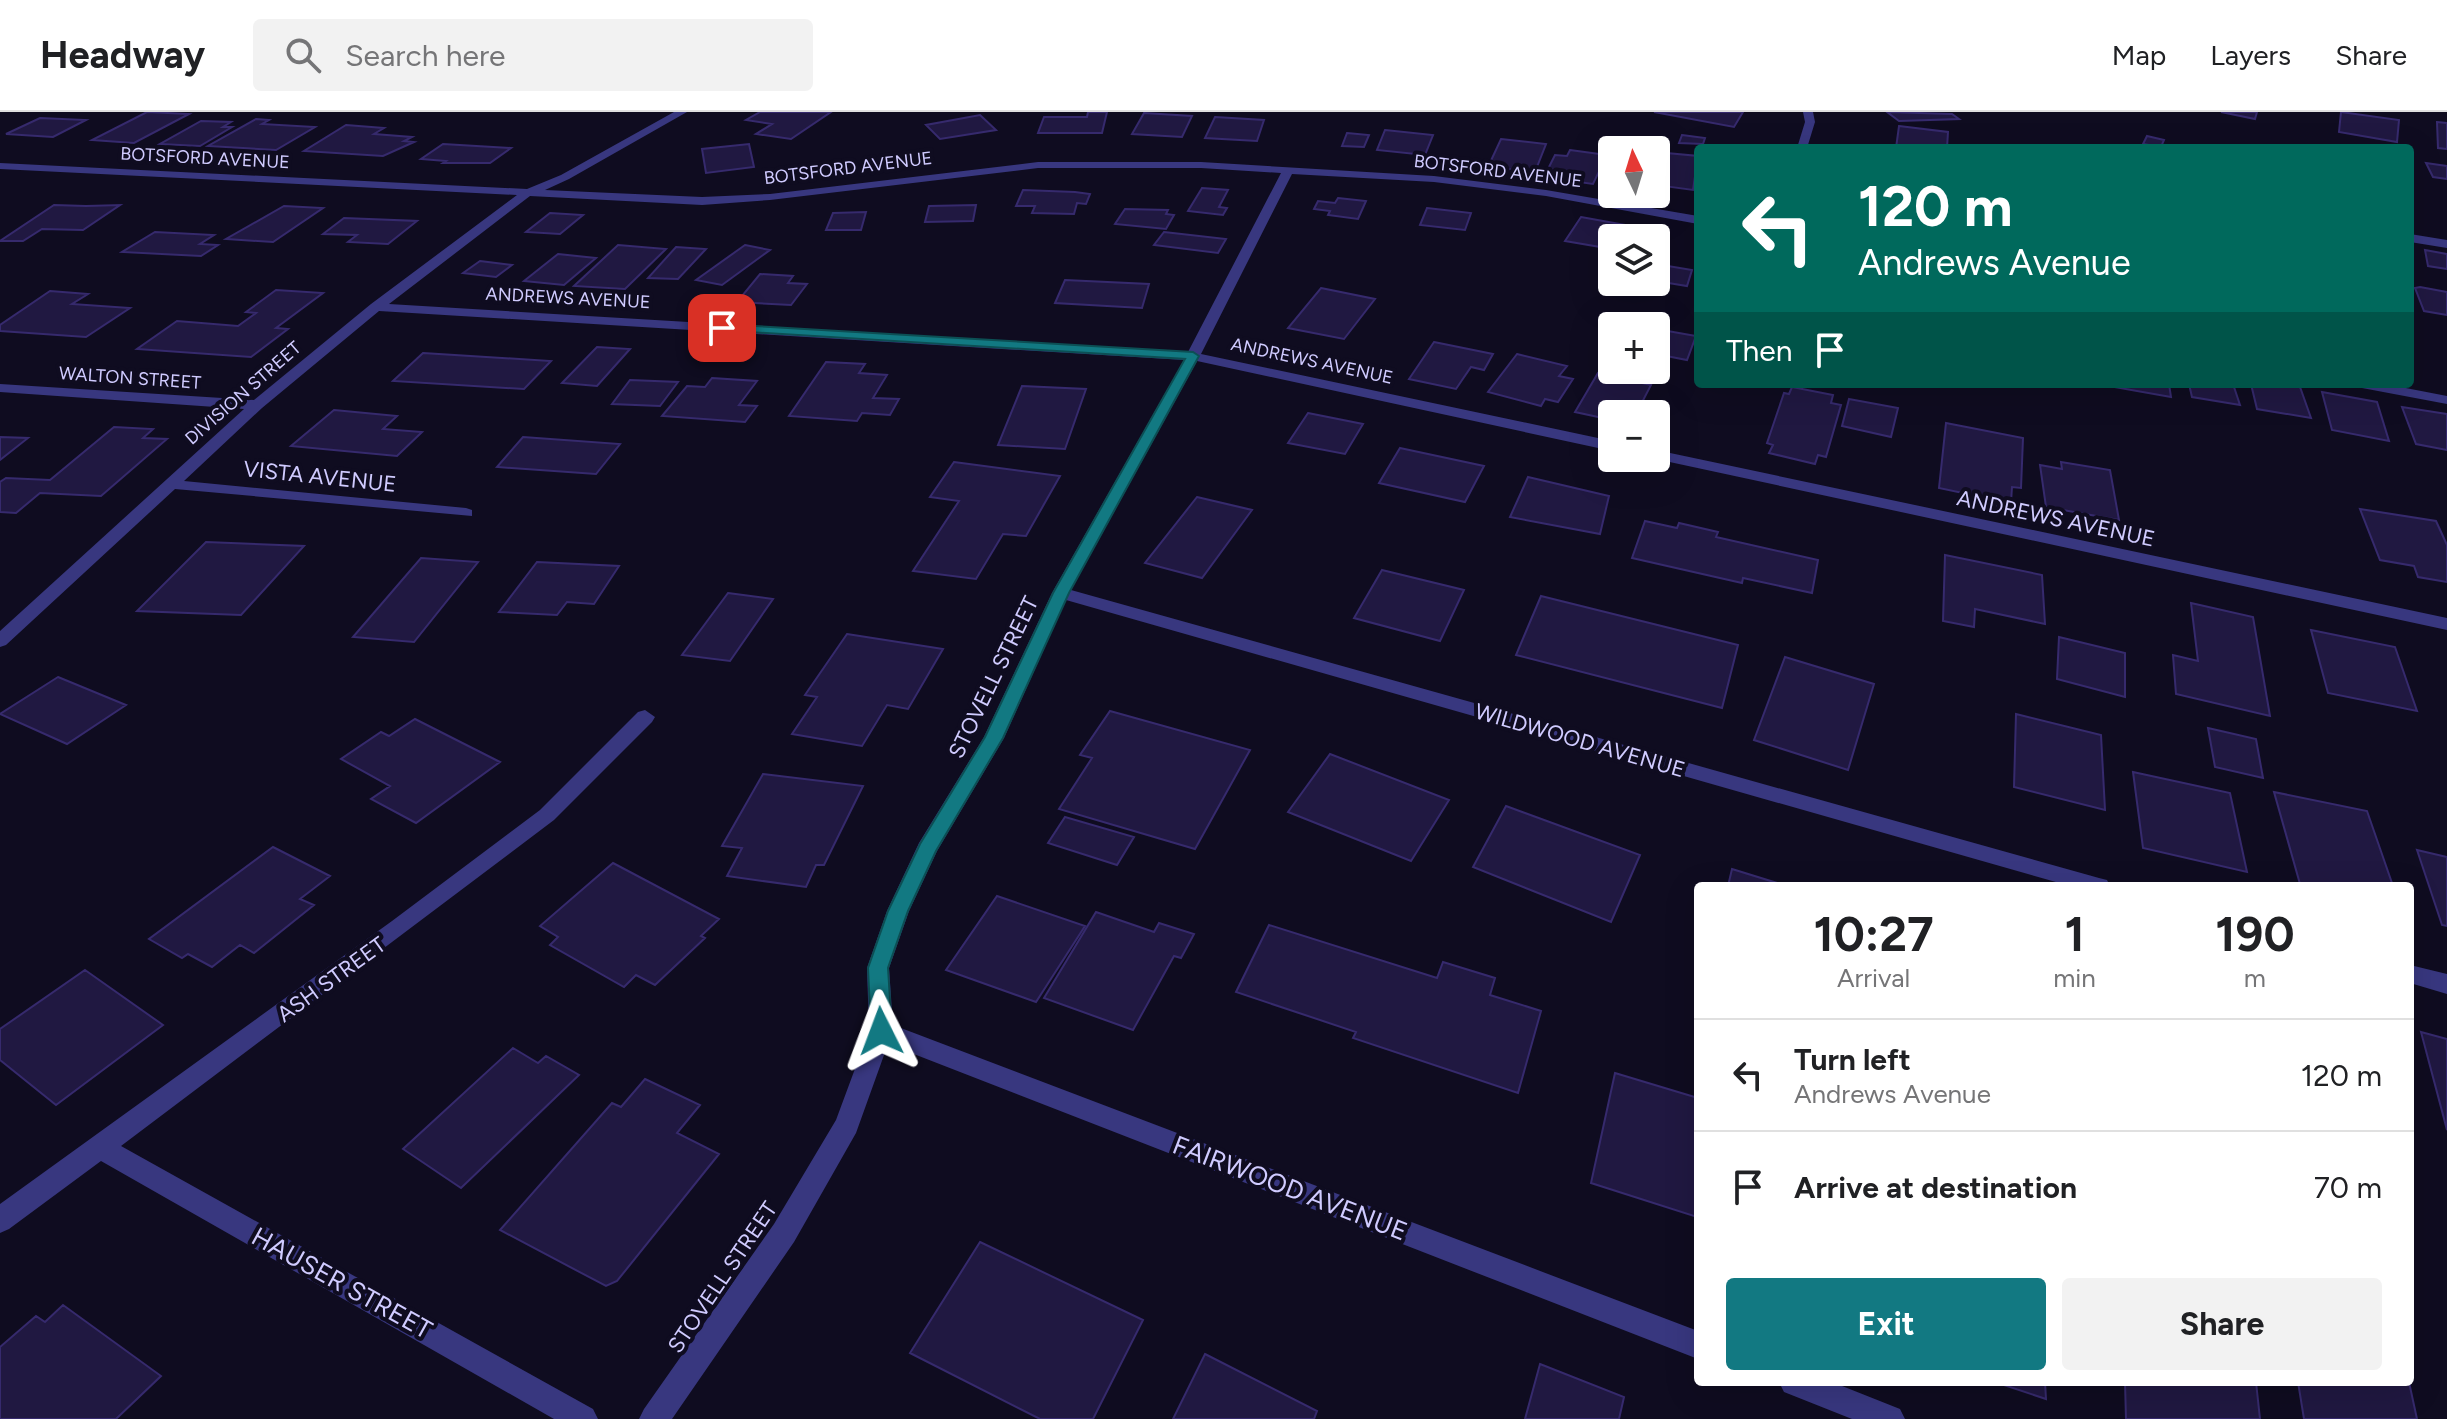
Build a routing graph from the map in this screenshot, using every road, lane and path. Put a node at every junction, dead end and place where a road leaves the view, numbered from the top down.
1 (682, 112) edge
2 (1808, 112) edge
3 (1803, 144) edge
4 (0, 166) edge
5 (1289, 169) junction
6 (527, 193) junction
7 (1694, 219) edge
8 (2414, 239) edge
9 (2447, 244) edge
10 (376, 307) junction
11 (1193, 356) junction
12 (0, 388) edge
13 (2383, 388) edge
14 (2447, 400) edge
15 (257, 405) junction
16 (1598, 443) edge
17 (1670, 458) edge
18 (170, 484) junction
19 (466, 513) dead end
20 (1061, 593) junction
21 (2447, 624) edge
22 (0, 641) edge
23 (645, 717) dead end
24 (2085, 882) edge
25 (2414, 975) edge
26 (2447, 984) edge
27 (881, 1031) junction
28 (101, 1148) junction
29 (0, 1220) edge
30 (1694, 1343) edge
31 (1804, 1386) edge
32 (583, 1419) edge
33 (654, 1419) edge
34 (1890, 1419) edge

1 - 6 street
2 - 3 street
4 - 6 street, BOTSFORD AVENUE
5 - 6 street, BOTSFORD AVENUE
5 - 7 street, BOTSFORD AVENUE
5 - 11 street, STOVELL STREET
6 - 10 street, DIVISION STREET
8 - 9 street
10 - 11 street, ANDREWS AVENUE
10 - 15 street, DIVISION STREET
11 - 16 street, ANDREWS AVENUE
11 - 20 street, STOVELL STREET
12 - 15 street, WALTON STREET
13 - 14 street
15 - 18 street, DIVISION STREET
17 - 21 street, ANDREWS AVENUE
18 - 19 street, VISTA AVENUE
18 - 22 street, DIVISION STREET
20 - 24 street, WILDWOOD AVENUE
20 - 27 street, STOVELL STREET
23 - 28 street, ASH STREET
25 - 26 street
27 - 30 street, FAIRWOOD AVENUE
27 - 33 street, STOVELL STREET
28 - 29 street, ASH STREET
28 - 32 street, HAUSER STREET
31 - 34 street

